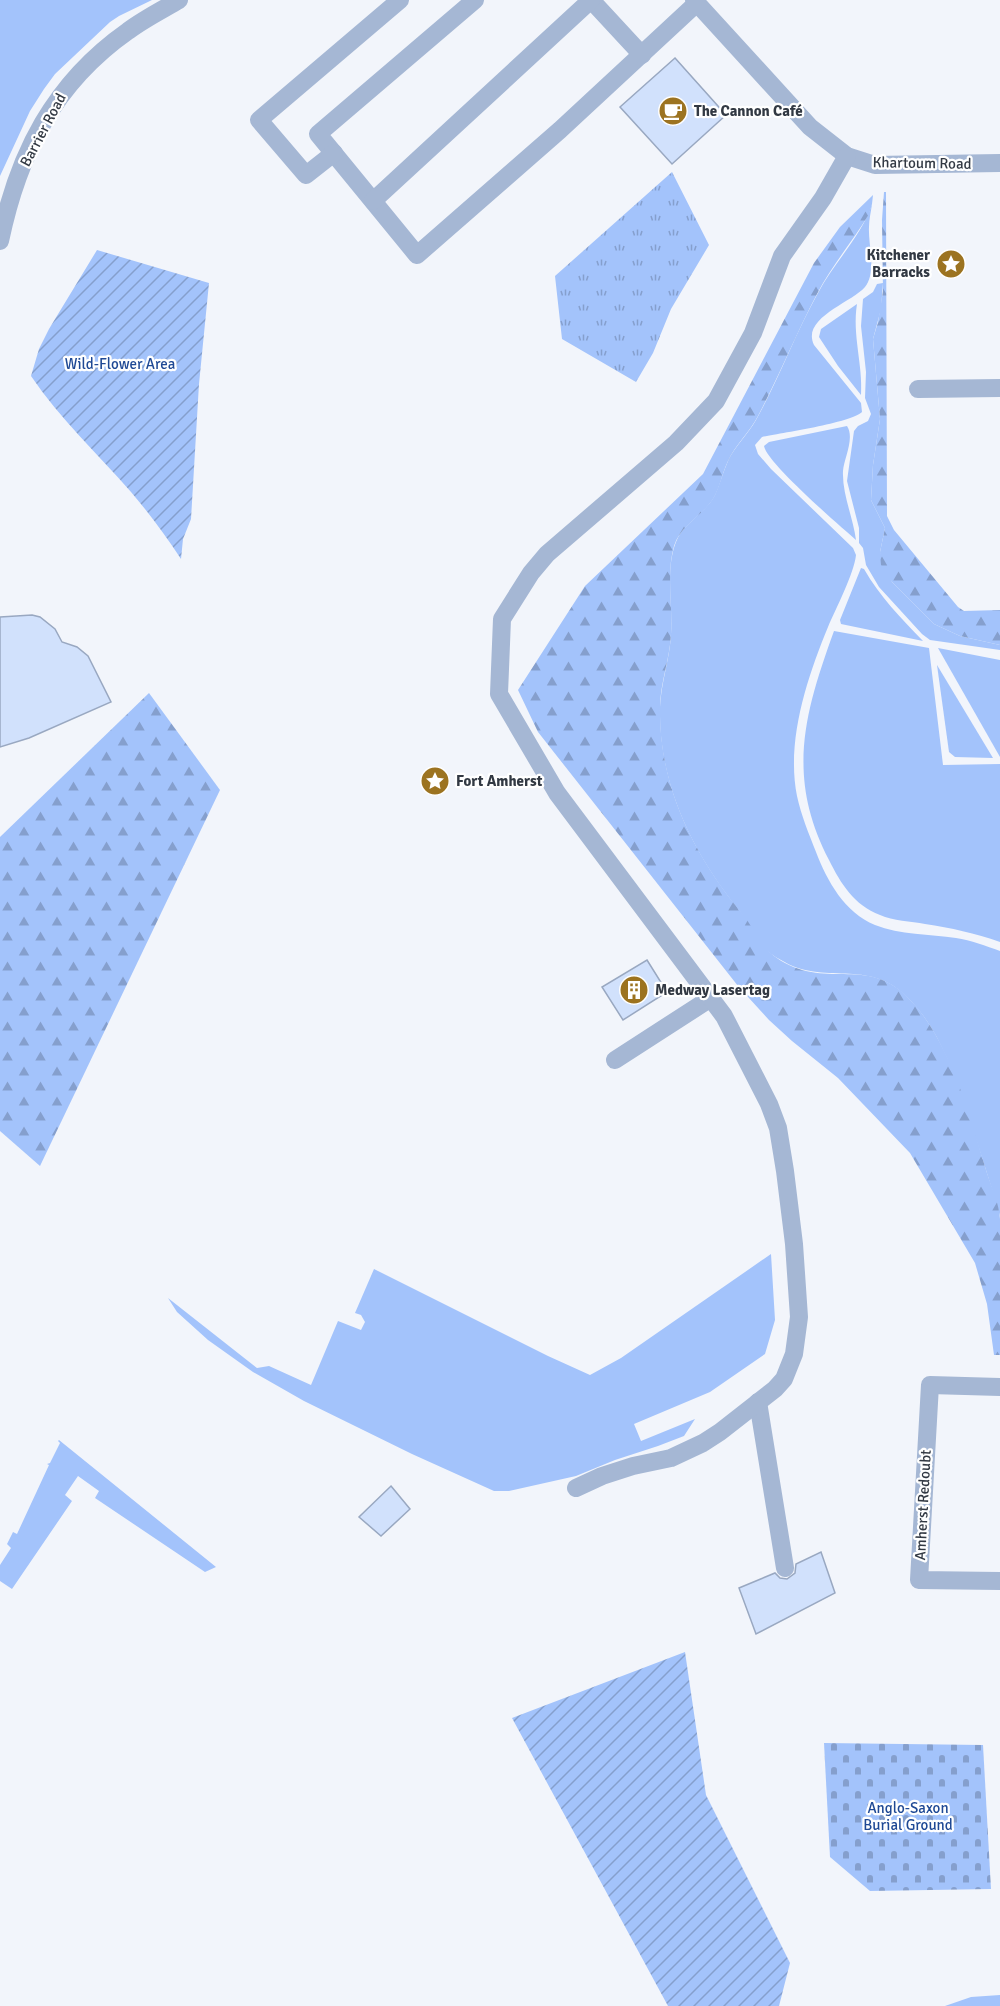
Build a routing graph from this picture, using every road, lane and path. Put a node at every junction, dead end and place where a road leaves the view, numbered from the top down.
1 (179, 0) edge
2 (400, 0) edge
3 (475, 0) edge
4 (591, 0) edge
5 (695, 2) edge
6 (642, 55) junction
7 (334, 153) junction
8 (847, 156) junction
9 (1000, 164) edge
10 (373, 201) junction
11 (0, 241) edge
12 (1000, 388) edge
13 (918, 389) dead end
14 (711, 998) junction
15 (615, 1060) dead end
16 (1000, 1387) edge
17 (758, 1402) junction
18 (576, 1488) dead end
19 (785, 1568) dead end
20 (1000, 1581) edge

1 - 11 street, Barrier Road
2 - 7 street
3 - 7 street
4 - 6 street
4 - 10 street
5 - 6 street
5 - 8 street, Khartoum Road
6 - 10 street
7 - 10 street
8 - 9 street, Khartoum Road
8 - 14 street
12 - 13 street
14 - 15 street
14 - 17 street
16 - 20 street, Amherst Redoubt
17 - 18 street
17 - 19 street

